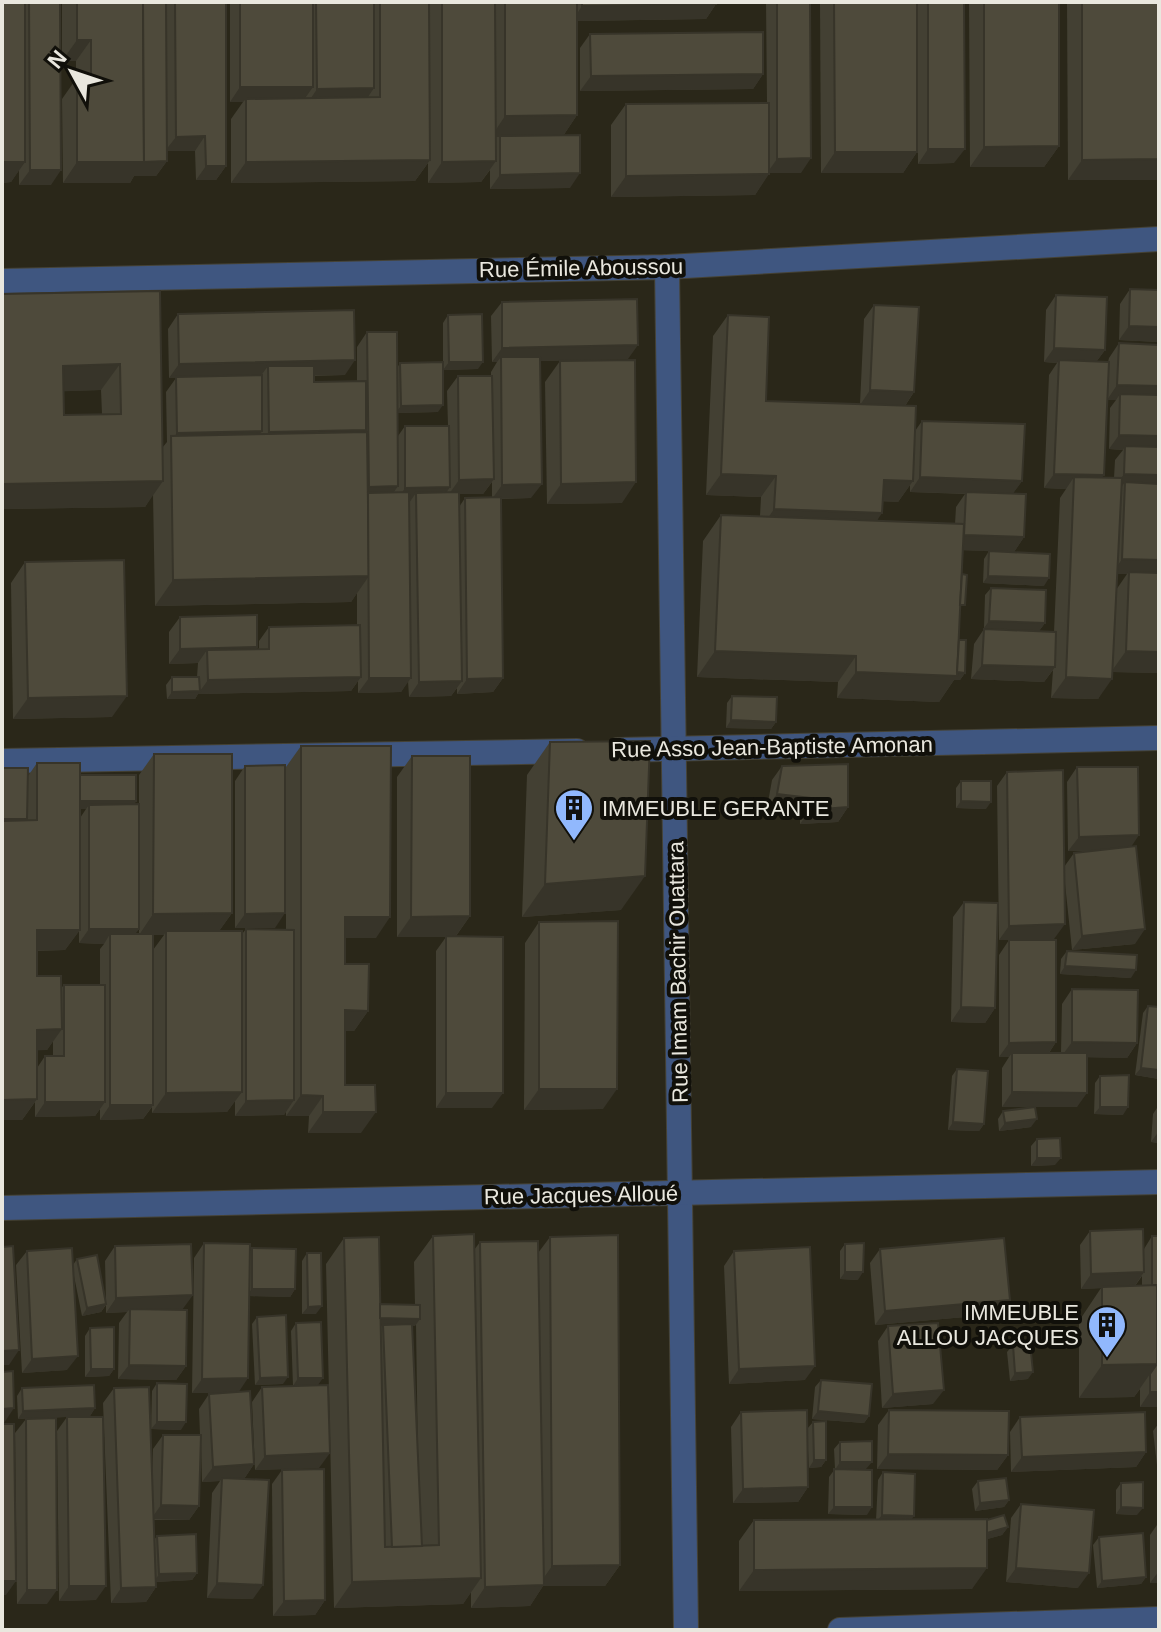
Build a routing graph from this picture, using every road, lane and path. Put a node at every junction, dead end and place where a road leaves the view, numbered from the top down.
1 (1159, 239) edge
2 (667, 267) junction
3 (2, 281) edge
4 (1159, 738) edge
5 (676, 749) junction
6 (2, 761) edge
7 (1159, 1182) edge
8 (681, 1193) junction
9 (2, 1208) edge
10 (1159, 1619) edge
11 (686, 1630) edge
12 (840, 1630) edge

1 - 2 street, Rue Émile Aboussou
2 - 3 street, Rue Émile Aboussou
2 - 5 street, Rue Imam Bachir Ouattara
4 - 5 street, Rue Asso Jean-Baptiste Amonan
5 - 6 street, Rue Asso Jean-Baptiste Amonan
5 - 8 street, Rue Imam Bachir Ouattara
7 - 8 street, Rue Jacques Alloué
8 - 9 street, Rue Jacques Alloué
8 - 11 street, Rue Imam Bachir Ouattara
10 - 12 street

